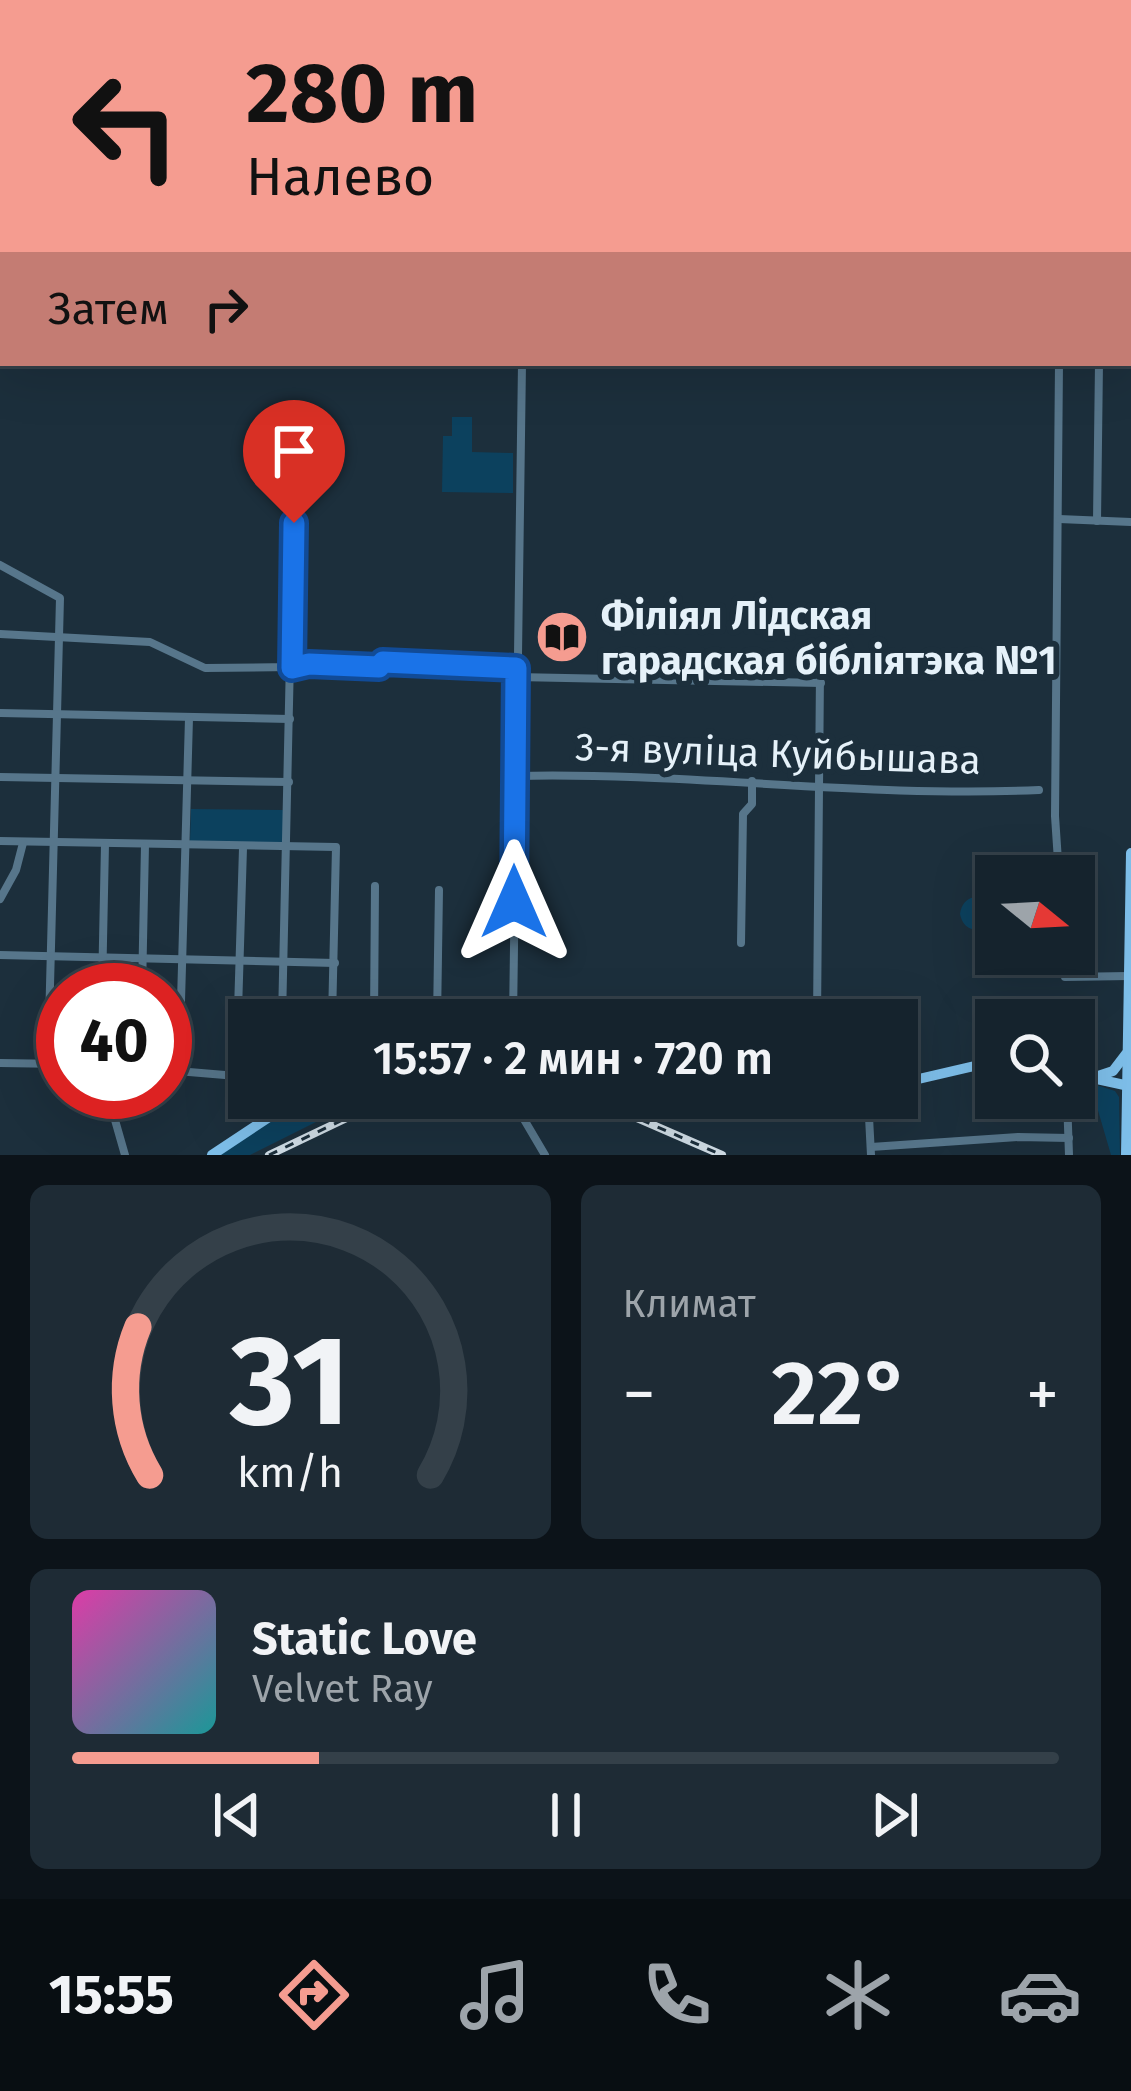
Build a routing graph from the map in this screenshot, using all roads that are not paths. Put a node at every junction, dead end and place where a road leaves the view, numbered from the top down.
1 (522, 366) edge
2 (1059, 366) edge
3 (1099, 366) edge
4 (278, 412) dead end
5 (1059, 519) junction
6 (1097, 520) junction
7 (1131, 522) edge
8 (0, 565) edge
9 (0, 634) edge
10 (58, 637) junction
11 (292, 668) junction
12 (516, 672) junction
13 (0, 713) edge
14 (55, 715) junction
15 (189, 718) junction
16 (290, 719) junction
17 (0, 776) edge
18 (515, 776) junction
19 (54, 777) junction
20 (188, 779) junction
21 (289, 782) junction
22 (752, 782) junction
23 (822, 787) junction
24 (1039, 790) dead end
25 (0, 841) edge
26 (23, 843) junction
27 (54, 843) junction
28 (105, 844) junction
29 (145, 844) junction
30 (186, 845) junction
31 (287, 847) junction
32 (243, 848) junction
33 (1131, 854) edge
34 (1058, 855) edge
35 (375, 886) dead end
36 (439, 890) dead end
37 (0, 899) edge
38 (741, 943) dead end
39 (0, 955) edge
40 (51, 956) junction
41 (103, 956) junction
42 (143, 958) junction
43 (184, 959) junction
44 (241, 961) junction
45 (51, 963) edge
46 (103, 963) edge
47 (143, 963) edge
48 (184, 963) edge
49 (285, 963) junction
50 (334, 963) junction
51 (1065, 975) edge
52 (1129, 976) edge
53 (239, 999) edge
54 (283, 999) edge
55 (333, 999) edge
56 (374, 999) edge
57 (437, 999) edge
58 (513, 999) edge
59 (818, 999) edge
60 (1127, 1051) junction
61 (0, 1063) edge
62 (36, 1063) edge
63 (975, 1066) edge
64 (192, 1073) edge
65 (228, 1075) edge
66 (1095, 1077) edge
67 (918, 1079) edge
68 (1095, 1079) edge
69 (1129, 1086) edge
70 (115, 1119) edge
71 (266, 1119) edge
72 (523, 1119) edge
73 (869, 1119) edge
74 (1068, 1119) edge
75 (1069, 1138) junction
76 (871, 1151) edge
77 (125, 1155) edge
78 (212, 1155) edge
79 (544, 1155) edge
80 (1069, 1155) edge
81 (1126, 1155) edge

1 - 12 street
2 - 5 street
3 - 6 street
4 - 11 street
5 - 6 street
5 - 34 street
6 - 7 street
8 - 10 street
9 - 10 street
10 - 11 street
10 - 14 street
11 - 12 street
11 - 16 street
12 - 18 street
12 - 23 street
13 - 14 street
14 - 15 street
14 - 19 street
15 - 16 street
15 - 20 street
16 - 21 street
17 - 19 street
18 - 22 street, 3-я вуліца Куйбышава
18 - 58 street
19 - 20 street
19 - 27 street
20 - 21 street
20 - 30 street
21 - 31 street
22 - 23 street, 3-я вуліца Куйбышава
22 - 38 street
23 - 24 street, 3-я вуліца Куйбышава
23 - 59 street
25 - 26 street
26 - 27 street
26 - 37 street
27 - 28 street
27 - 40 street
28 - 29 street
28 - 41 street
29 - 30 street
29 - 42 street
30 - 32 street
30 - 43 street
31 - 32 street
31 - 49 street
31 - 50 street
32 - 44 street
33 - 52 main road
35 - 56 street
36 - 57 street
39 - 40 street
40 - 41 street
40 - 45 street
41 - 42 street
41 - 46 street
42 - 43 street
42 - 47 street
43 - 44 street
43 - 48 street
44 - 49 street
44 - 53 street
49 - 50 street
49 - 54 street
50 - 55 street
51 - 52 street
52 - 60 main road
60 - 66 main road
60 - 69 main road
61 - 62 street
63 - 67 main road
64 - 65 street
68 - 69 main road
69 - 81 main road
70 - 77 street
71 - 78 main road
72 - 79 street
73 - 76 street
74 - 75 street
75 - 76 street
75 - 80 street

